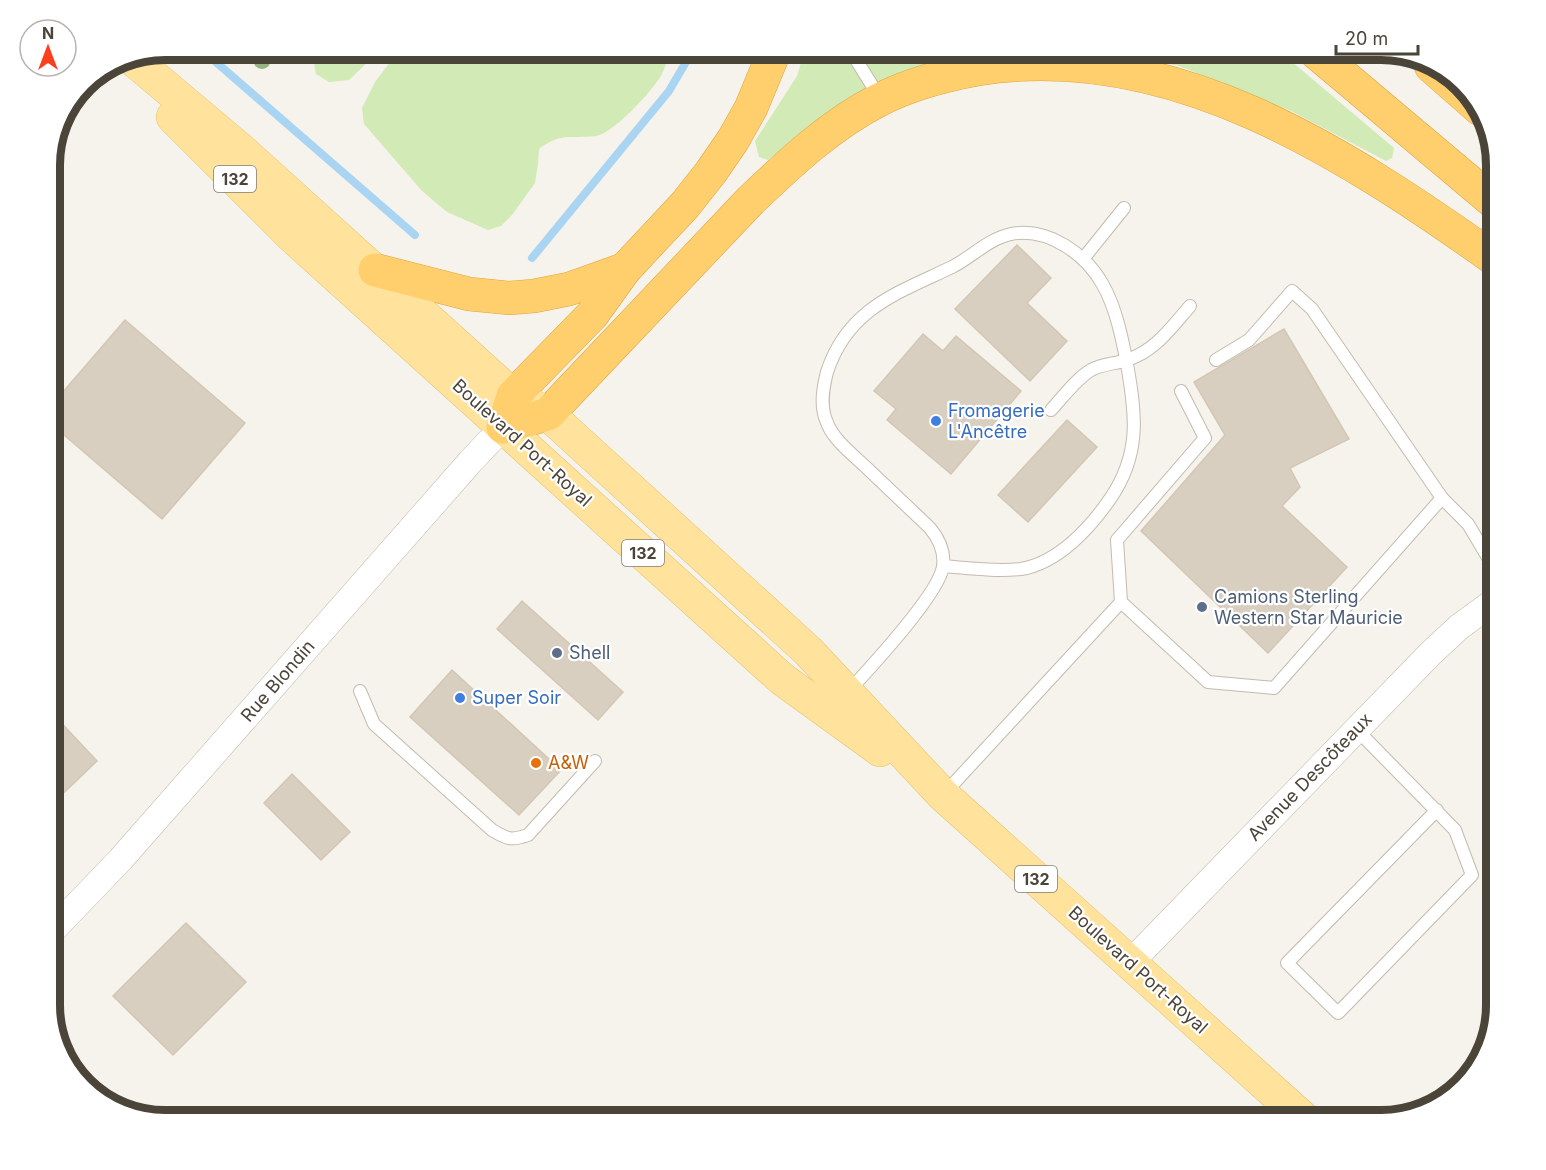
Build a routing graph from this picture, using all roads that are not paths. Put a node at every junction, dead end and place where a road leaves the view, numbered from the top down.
1 (771, 60) edge
2 (856, 60) edge
3 (1326, 60) edge
4 (139, 64) edge
5 (125, 69) edge
6 (881, 99) junction
7 (1486, 195) edge
8 (1124, 208) dead end
9 (1486, 253) edge
10 (1083, 259) junction
11 (625, 269) junction
12 (375, 270) junction
13 (1190, 306) dead end
14 (1215, 360) dead end
15 (1126, 361) junction
16 (1181, 391) dead end
17 (513, 396) junction
18 (1051, 410) dead end
19 (548, 414) junction
20 (503, 427) junction
21 (1442, 498) junction
22 (1486, 553) edge
23 (943, 566) junction
24 (1121, 602) junction
25 (1486, 608) edge
26 (360, 691) dead end
27 (838, 703) junction
28 (1356, 729) junction
29 (595, 761) dead end
30 (943, 795) junction
31 (1437, 810) junction
32 (60, 923) edge
33 (1130, 963) junction
34 (1294, 1110) edge

1 - 11 highway
2 - 6 lane
3 - 7 highway
4 - 12 main road, Boulevard Port-Royal / 132
5 - 20 main road, Boulevard Port-Royal / 132
6 - 9 highway
6 - 19 highway
8 - 10 lane
10 - 15 lane
10 - 23 lane
11 - 12 highway
11 - 17 highway
12 - 17 main road, Boulevard Port-Royal / 132
13 - 15 lane
14 - 21 lane
15 - 18 lane
15 - 23 lane
16 - 24 lane
17 - 19 main road, Boulevard Port-Royal / 132
17 - 20 highway
19 - 20 highway
19 - 27 main road, Boulevard Port-Royal / 132
20 - 27 main road, Boulevard Port-Royal / 132
20 - 32 street, Rue Blondin
21 - 22 lane
21 - 24 lane
23 - 27 lane
24 - 30 lane
25 - 28 street, Avenue Descôteaux
26 - 29 lane
27 - 30 main road, Boulevard Port-Royal / 132
28 - 31 lane
28 - 33 street, Avenue Descôteaux
30 - 33 main road, Boulevard Port-Royal / 132
31 - 31 lane
33 - 34 main road, Boulevard Port-Royal / 132

